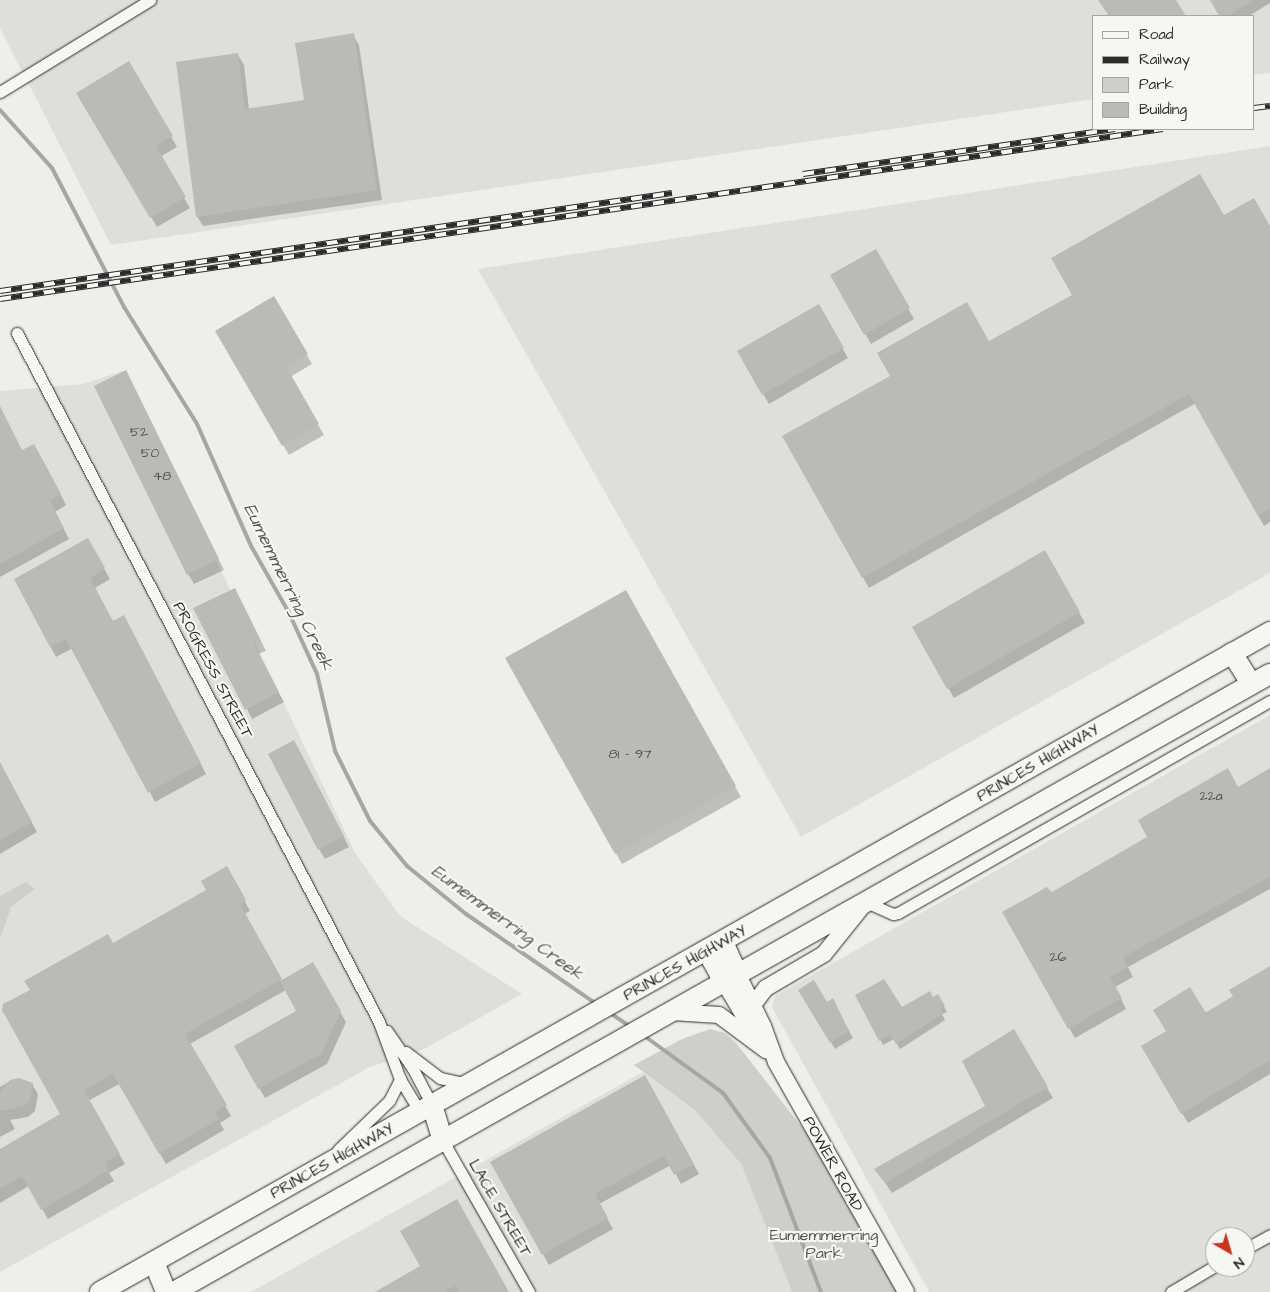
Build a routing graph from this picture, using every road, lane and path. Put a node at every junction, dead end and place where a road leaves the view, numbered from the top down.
1 (150, 0) edge
2 (0, 92) edge
3 (17, 333) dead end
4 (1270, 632) edge
5 (1232, 653) junction
6 (1270, 674) edge
7 (1251, 684) junction
8 (1268, 703) edge
9 (865, 903) junction
10 (715, 946) junction
11 (731, 978) junction
12 (753, 1005) junction
13 (666, 1015) junction
14 (379, 1022) junction
15 (394, 1041) junction
16 (770, 1056) junction
17 (400, 1079) junction
18 (469, 1085) junction
19 (426, 1109) junction
20 (443, 1140) junction
21 (319, 1169) junction
22 (1270, 1235) edge
23 (1255, 1243) edge
24 (154, 1262) junction
25 (1205, 1272) edge
26 (100, 1292) edge
27 (166, 1292) edge
28 (174, 1292) edge
29 (529, 1292) edge
30 (906, 1292) edge
31 (1171, 1292) edge

1 - 2 street
3 - 14 street, PROGRESS STREET
4 - 5 highway, PRINCES HIGHWAY
5 - 7 highway
5 - 10 highway, PRINCES HIGHWAY
6 - 7 highway
7 - 8 street
7 - 9 highway
8 - 9 street
9 - 11 highway
9 - 12 main road
10 - 11 highway
10 - 18 highway, PRINCES HIGHWAY
11 - 12 main road, POWER ROAD
11 - 13 highway
11 - 16 main road, POWER ROAD
12 - 16 main road, POWER ROAD
13 - 16 main road
13 - 20 highway
14 - 15 street, PROGRESS STREET
14 - 17 street, PROGRESS STREET
15 - 18 street
15 - 19 street, PROGRESS STREET
16 - 30 main road, POWER ROAD
17 - 19 street, PROGRESS STREET
17 - 21 street
18 - 19 highway, PRINCES HIGHWAY
19 - 20 highway
19 - 21 highway, PRINCES HIGHWAY
20 - 28 highway
20 - 29 street, LACE STREET
21 - 24 highway, PRINCES HIGHWAY
22 - 23 street
24 - 26 highway, PRINCES HIGHWAY
24 - 27 highway
25 - 31 street

